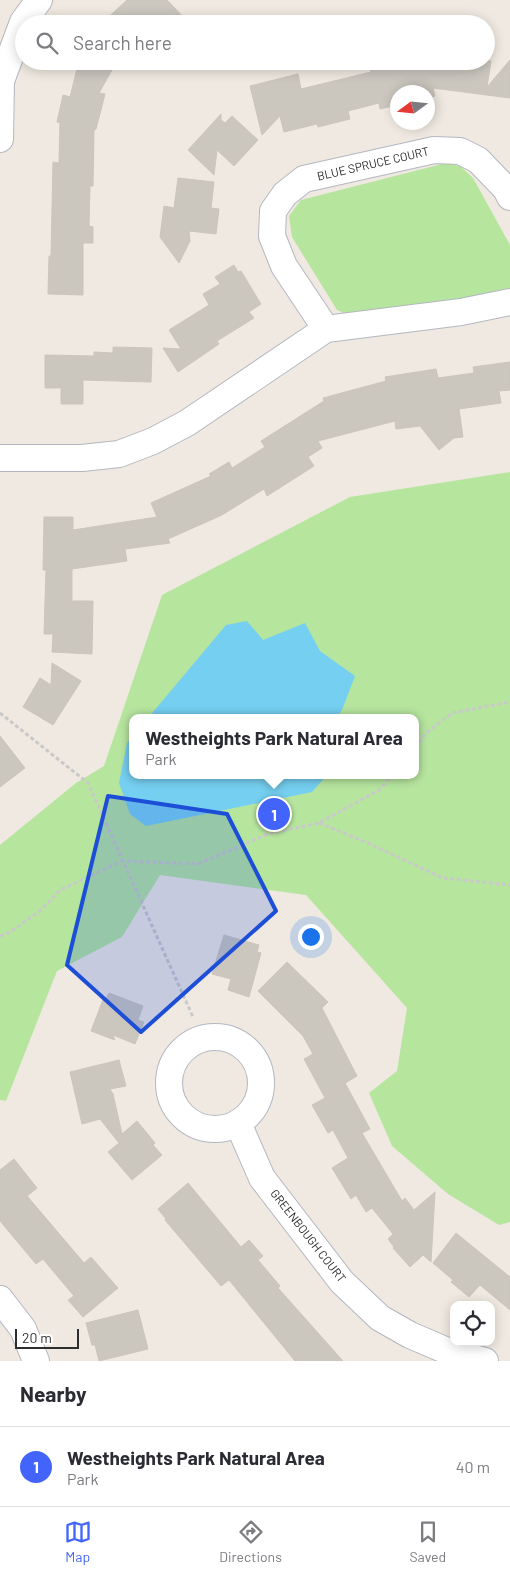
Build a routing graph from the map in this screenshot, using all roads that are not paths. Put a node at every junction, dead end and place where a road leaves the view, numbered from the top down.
1 (39, 0) edge
2 (28, 15) edge
3 (15, 43) edge
4 (0, 139) edge
5 (510, 197) edge
6 (510, 302) edge
7 (326, 329) junction
8 (0, 458) edge
9 (238, 1123) dead end
10 (0, 1300) edge
11 (36, 1361) edge
12 (485, 1361) edge

1 - 2 street
3 - 4 street
5 - 7 street, BLUE SPRUCE COURT
6 - 7 street
7 - 8 street
9 - 12 street, GREENBOUGH COURT
10 - 11 street

